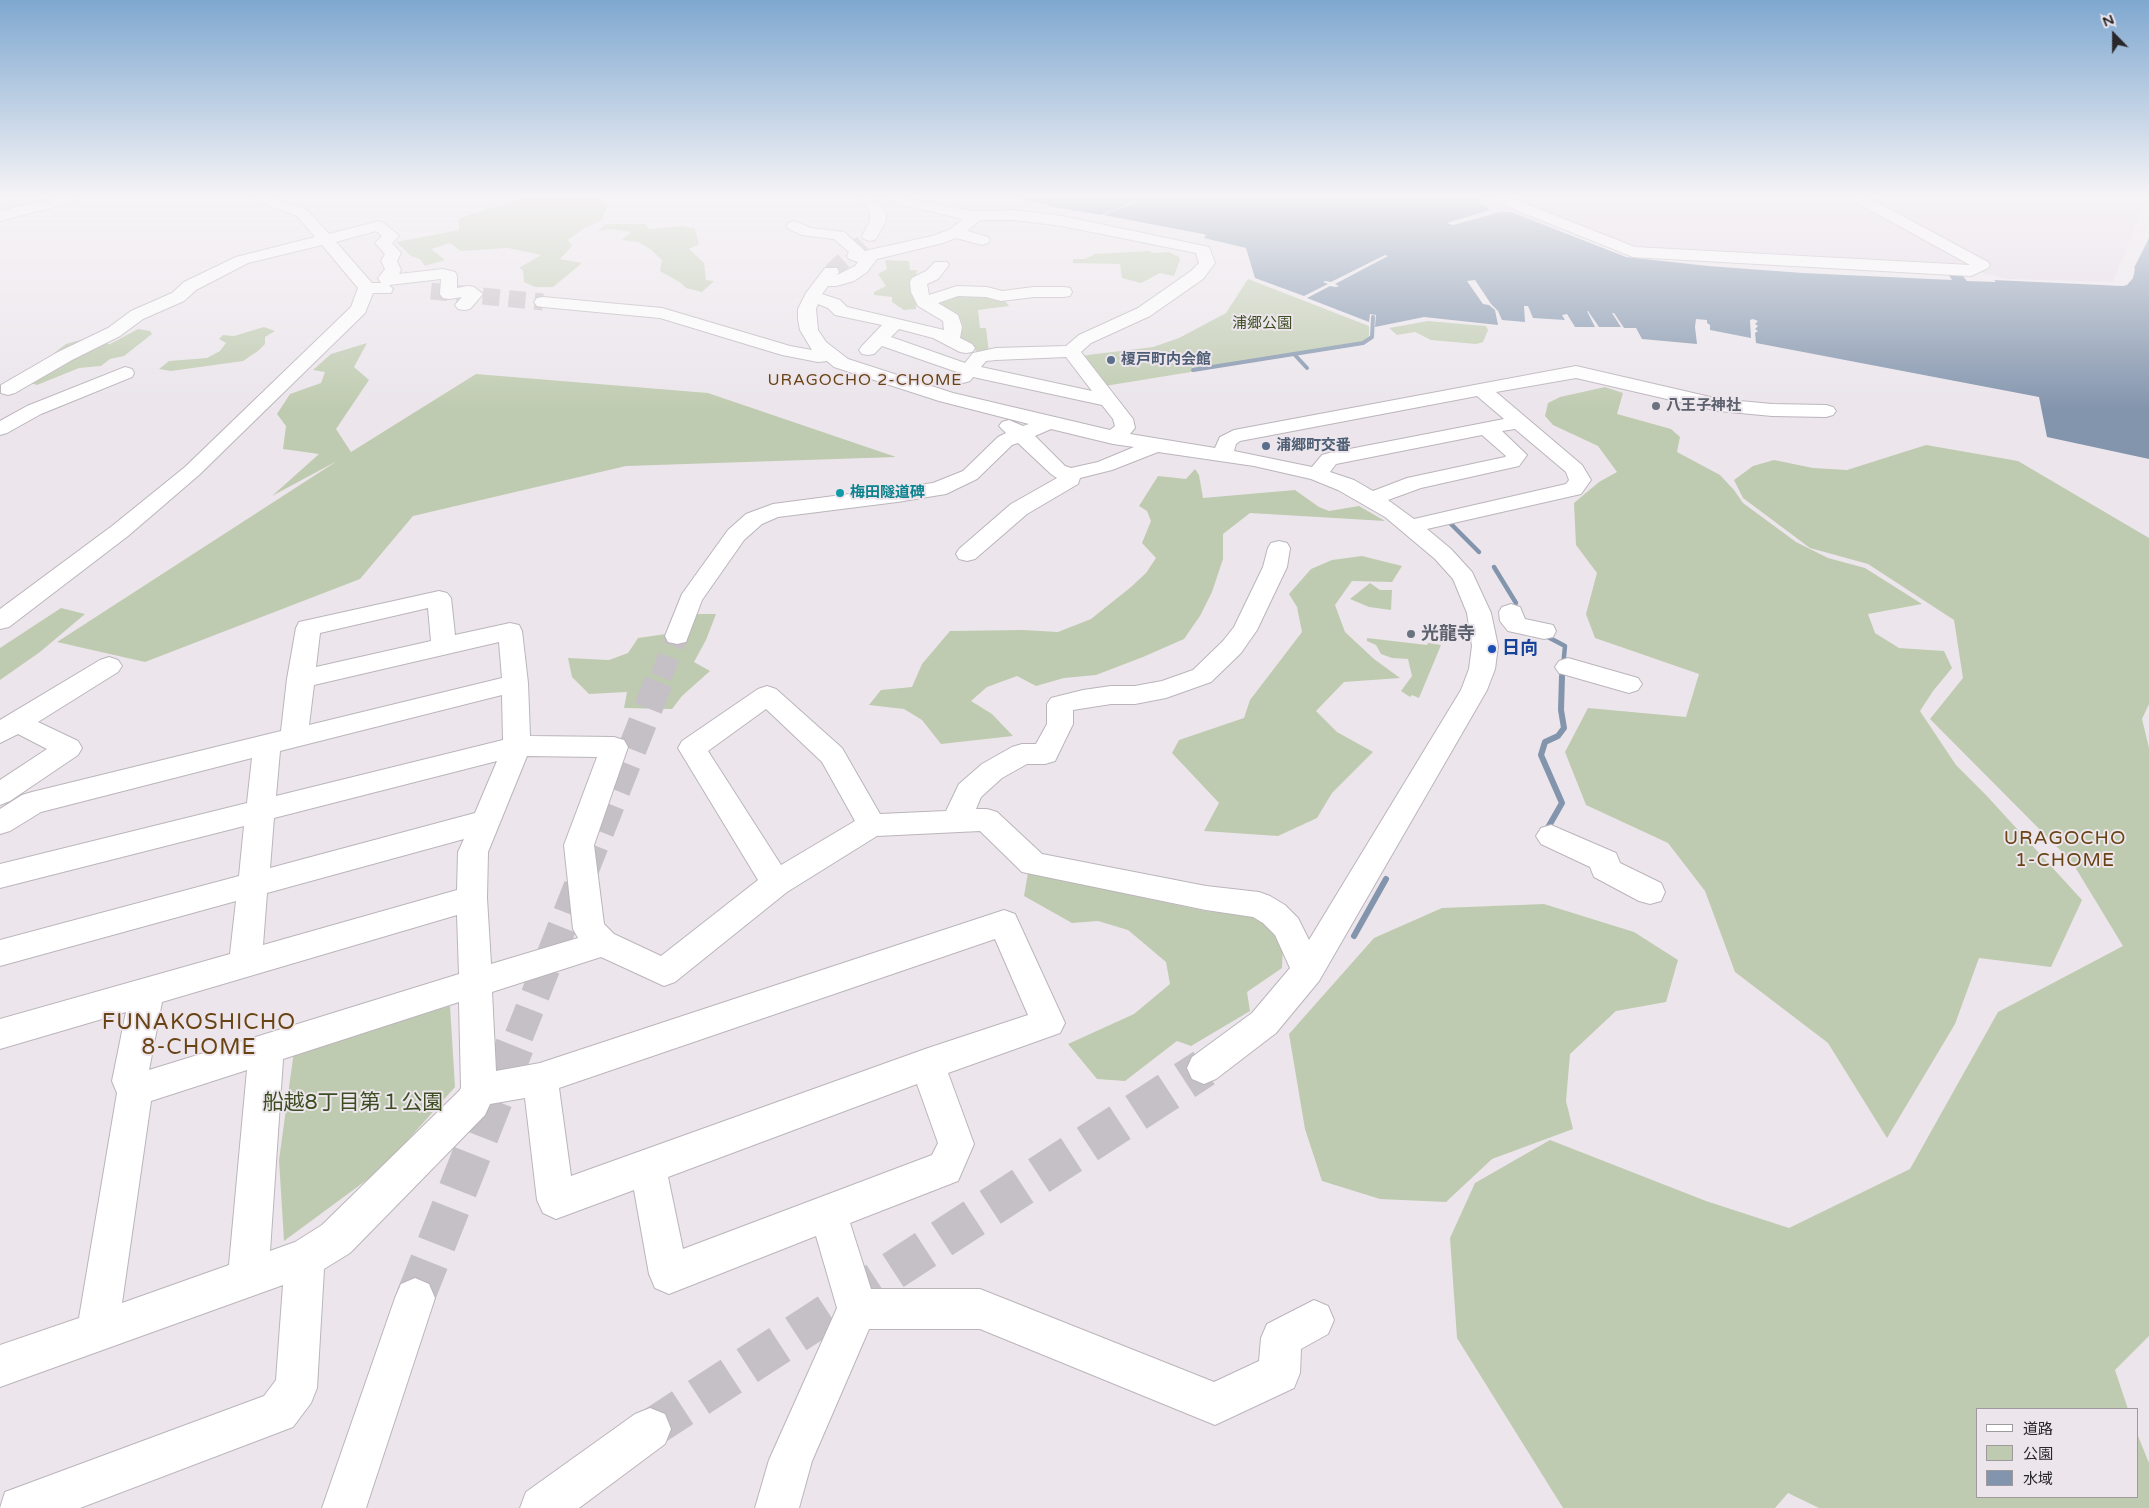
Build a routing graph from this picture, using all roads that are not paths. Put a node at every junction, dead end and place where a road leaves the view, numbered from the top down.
1 (225, 268) edge
2 (349, 268) edge
3 (392, 268) edge
4 (860, 268) tunnel mouth
5 (938, 268) edge
6 (1203, 268) edge
7 (1924, 268) edge
8 (1975, 268) edge
9 (822, 283) junction
10 (366, 287) junction
11 (431, 291) tunnel mouth
12 (1064, 292) dead end
13 (543, 302) tunnel mouth
14 (924, 302) junction
15 (464, 305) dead end
16 (896, 323) junction
17 (951, 339) junction
18 (879, 340) junction
19 (1071, 351) junction
20 (840, 361) junction
21 (975, 363) junction
22 (125, 373) dead end
23 (8, 389) dead end
24 (1480, 389) junction
25 (946, 396) junction
26 (1110, 400) junction
27 (982, 406) junction
28 (1826, 411) dead end
29 (1520, 422) junction
30 (1049, 423) junction
31 (1393, 426) junction
32 (0, 429) edge
33 (1487, 429) junction
34 (1021, 434) junction
35 (1113, 438) junction
36 (1156, 446) junction
37 (1223, 455) junction
38 (1317, 474) junction
39 (1069, 475) junction
40 (1372, 499) junction
41 (1411, 526) junction
42 (1279, 548) dead end
43 (967, 554) dead end
44 (58, 579) junction
45 (0, 608) edge
46 (1511, 612) dead end
47 (0, 621) edge
48 (1544, 631) dead end
49 (676, 636) tunnel mouth
50 (444, 646) junction
51 (109, 666) dead end
52 (1568, 667) dead end
53 (300, 679) junction
54 (515, 683) junction
55 (1629, 684) dead end
56 (9, 728) edge
57 (280, 741) junction
58 (517, 746) junction
59 (5, 805) edge
60 (260, 809) junction
61 (957, 820) junction
62 (484, 822) junction
63 (872, 825) junction
64 (1551, 836) dead end
65 (0, 876) edge
66 (776, 883) junction
67 (253, 884) junction
68 (1650, 892) dead end
69 (472, 898) junction
70 (603, 943) junction
71 (0, 953) edge
72 (245, 964) junction
73 (1308, 971) junction
74 (475, 984) junction
75 (148, 992) junction
76 (0, 1034) edge
77 (266, 1050) junction
78 (928, 1064) junction
79 (1204, 1068) tunnel mouth
80 (540, 1079) junction
81 (135, 1090) junction
82 (479, 1090) junction
83 (648, 1167) junction
84 (828, 1214) junction
85 (305, 1258) junction
86 (248, 1278) junction
87 (414, 1298) tunnel mouth
88 (857, 1309) junction
89 (1314, 1320) dead end
90 (97, 1332) junction
91 (0, 1366) edge
92 (650, 1429) tunnel mouth
93 (21, 1508) edge
94 (344, 1508) edge
95 (542, 1508) edge
96 (778, 1508) edge

1 - 23 street
2 - 10 street
3 - 15 street
4 - 9 street
5 - 14 street
6 - 19 street
7 - 8 street
9 - 16 street
9 - 20 street
10 - 11 street
10 - 44 street
12 - 14 street
13 - 20 street
14 - 17 street
16 - 17 street
16 - 18 street
17 - 21 street
18 - 20 street
18 - 21 street
19 - 21 street
19 - 26 street
20 - 25 street
21 - 25 street
21 - 26 street
22 - 32 street
24 - 28 street
24 - 29 street
24 - 31 street
25 - 27 street
26 - 35 street
27 - 30 street
27 - 34 street
29 - 33 street
29 - 41 street
30 - 34 street
30 - 35 street
31 - 33 street
31 - 37 street
31 - 38 street
33 - 40 street
34 - 39 street
34 - 49 street
35 - 36 street
36 - 37 street
36 - 39 street
37 - 38 street
38 - 40 street
39 - 43 street
40 - 41 street
41 - 73 street
42 - 61 street
44 - 45 street
44 - 47 street
46 - 48 street
50 - 53 street
50 - 53 street
50 - 54 street
51 - 56 street
52 - 55 street
53 - 57 street
54 - 57 street
54 - 58 street
56 - 59 street
57 - 59 street
57 - 60 street
58 - 60 street
58 - 62 street
58 - 70 street
60 - 65 street
60 - 67 street
61 - 63 street
61 - 73 street
62 - 67 street
62 - 69 street
63 - 66 street
63 - 66 street
64 - 68 street
66 - 70 street
67 - 71 street
67 - 72 street
69 - 72 street
69 - 74 street
70 - 74 street
72 - 75 street
73 - 79 street
74 - 77 street
74 - 82 street
75 - 76 street
75 - 81 street
77 - 81 street
77 - 86 street
78 - 80 street
78 - 83 street
78 - 84 street
80 - 82 street
80 - 83 street
81 - 90 street
82 - 85 street
83 - 84 street
84 - 88 street
85 - 86 street
85 - 93 street
86 - 90 street
87 - 94 street
88 - 89 street
88 - 96 street
90 - 91 street
92 - 95 street

